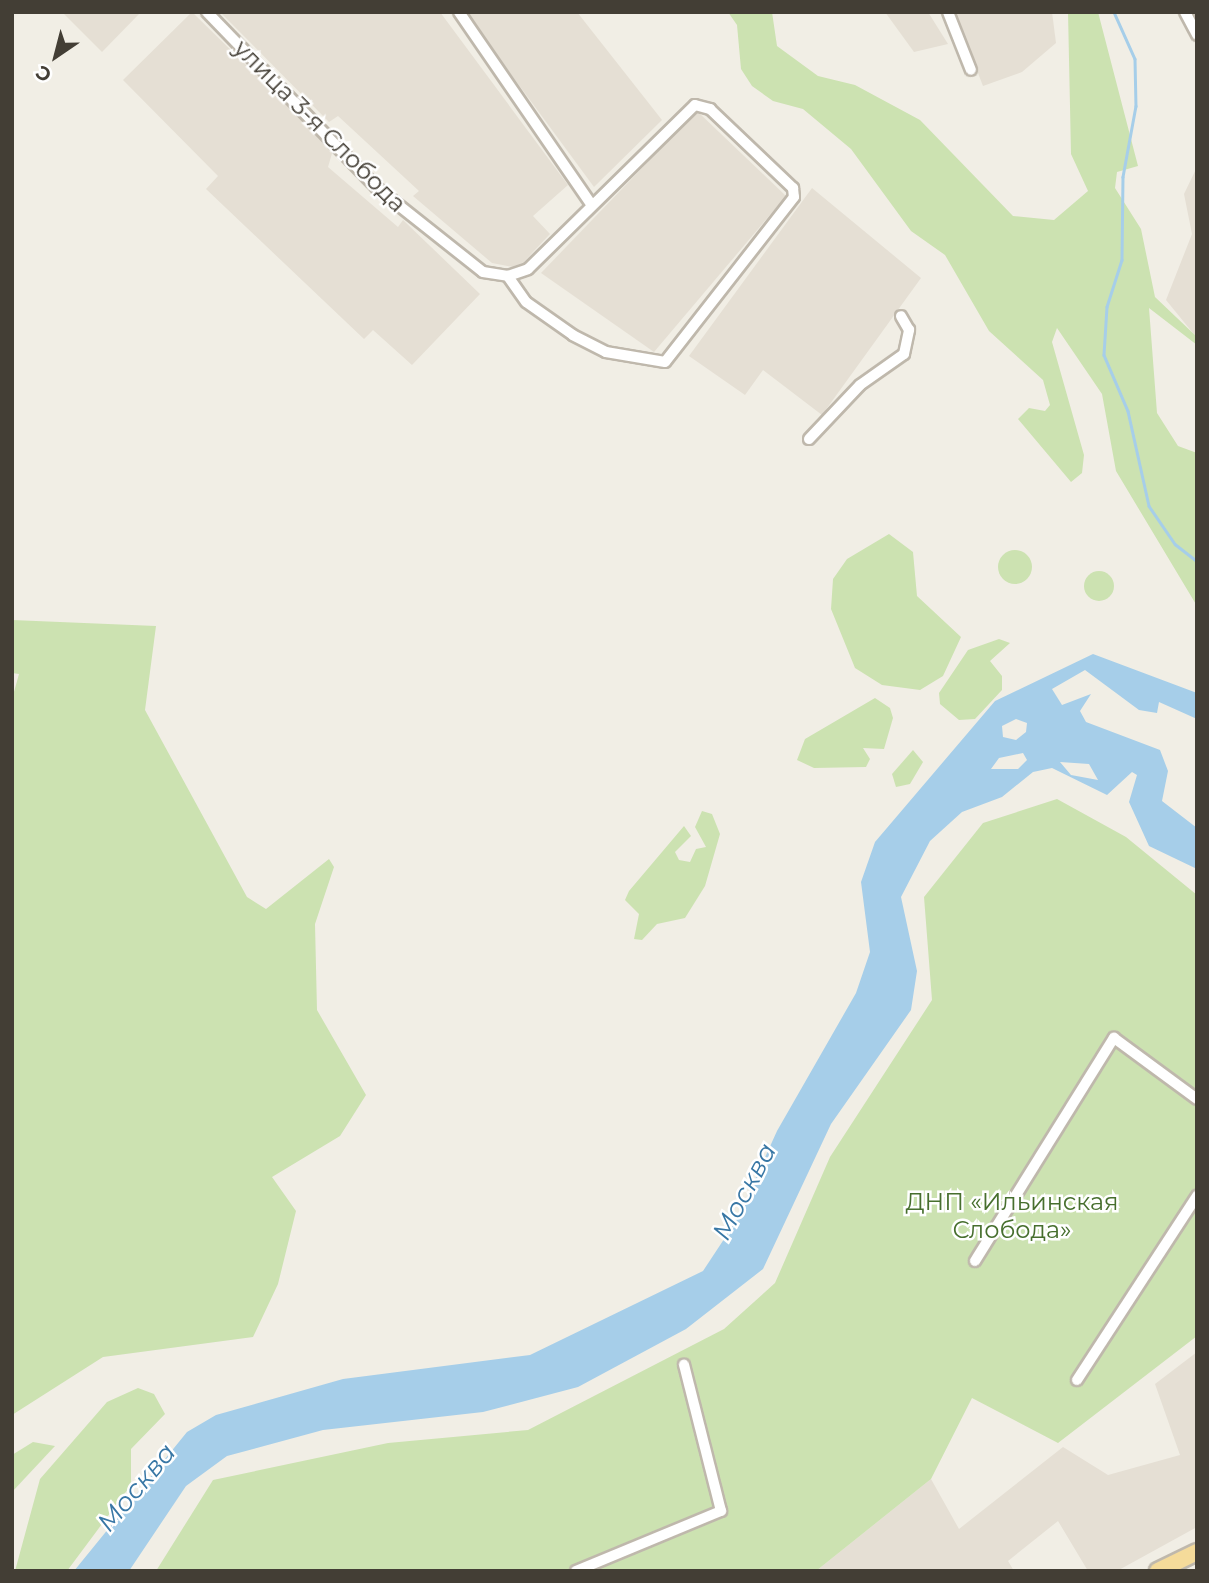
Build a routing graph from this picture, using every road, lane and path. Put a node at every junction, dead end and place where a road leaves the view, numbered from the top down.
1 (207, 12) edge
2 (460, 12) edge
3 (948, 12) edge
4 (1185, 12) edge
5 (1195, 34) edge
6 (971, 70) dead end
7 (591, 204) junction
8 (508, 276) junction
9 (901, 316) dead end
10 (809, 439) dead end
11 (1197, 1098) edge
12 (1197, 1196) edge
13 (975, 1261) dead end
14 (684, 1365) dead end
15 (1077, 1380) dead end
16 (1197, 1552) edge
17 (576, 1571) edge
18 (1158, 1571) edge

1 - 8 street, улица 3-я Слобода
2 - 7 street
3 - 6 street
4 - 5 street
7 - 8 street
7 - 8 street
9 - 10 street
11 - 13 street
12 - 15 street
14 - 17 street
16 - 18 main road

